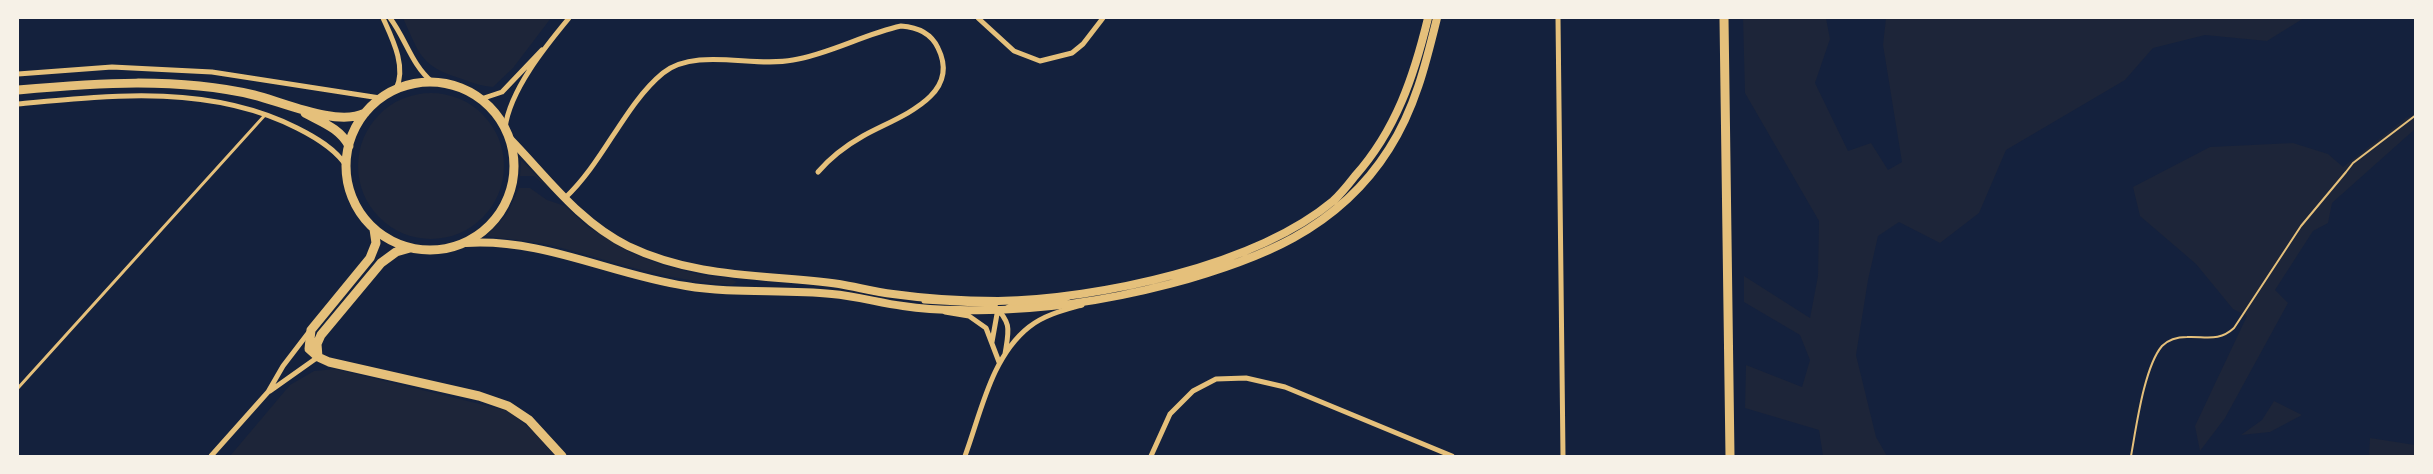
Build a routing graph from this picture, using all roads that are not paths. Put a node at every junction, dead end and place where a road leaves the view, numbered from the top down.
1 (383, 18) edge
2 (390, 18) edge
3 (569, 18) edge
4 (978, 18) edge
5 (1103, 18) edge
6 (1428, 18) edge
7 (1433, 18) edge
8 (1437, 18) edge
9 (1558, 18) edge
10 (1724, 18) edge
11 (1423, 39) junction
12 (547, 45) junction
13 (1424, 68) junction
14 (18, 74) edge
15 (432, 82) junction
16 (1410, 83) junction
17 (396, 89) junction
18 (18, 90) edge
19 (380, 98) junction
20 (481, 99) junction
21 (18, 104) edge
22 (1402, 105) junction
23 (296, 108) junction
24 (366, 113) junction
25 (266, 114) junction
26 (506, 128) junction
27 (1398, 133) junction
28 (510, 139) junction
29 (349, 146) junction
30 (1376, 151) junction
31 (347, 167) junction
32 (818, 172) dead end
33 (1356, 190) junction
34 (565, 198) junction
35 (1346, 200) junction
36 (374, 229) junction
37 (1275, 240) junction
38 (466, 243) junction
39 (1260, 246) junction
40 (412, 248) junction
41 (836, 284) junction
42 (1138, 292) junction
43 (834, 294) junction
44 (1071, 295) junction
45 (908, 296) junction
46 (1090, 302) junction
47 (929, 309) junction
48 (1001, 310) junction
49 (311, 330) junction
50 (992, 342) junction
51 (1005, 354) junction
52 (318, 357) junction
53 (999, 362) junction
54 (18, 388) edge
55 (268, 392) junction
56 (1729, 455) edge
57 (210, 456) edge
58 (562, 456) edge
59 (965, 456) edge
60 (1151, 456) edge
61 (1452, 456) edge
62 (1563, 456) edge

1 - 17 street
2 - 15 street
3 - 12 street
4 - 5 street
6 - 11 street
7 - 11 street
8 - 13 street
9 - 62 street
10 - 56 main road
11 - 13 street
11 - 16 street
12 - 20 street
12 - 26 street
13 - 16 street
13 - 27 street
14 - 19 street
15 - 17 main road
15 - 20 main road
16 - 22 street
17 - 19 main road
18 - 23 main road
19 - 24 main road
20 - 26 main road
21 - 25 street
22 - 27 street
22 - 30 street
23 - 24 main road
23 - 29 main road
24 - 29 main road
25 - 31 street
25 - 54 lane
26 - 28 main road
27 - 30 street
27 - 33 street
28 - 34 street
28 - 38 main road
29 - 31 main road
30 - 33 street
30 - 37 street
31 - 36 main road
32 - 34 street
33 - 35 street
34 - 41 street
35 - 37 street
35 - 42 street
36 - 40 main road
36 - 49 main road
37 - 39 street
38 - 40 main road
38 - 43 street
39 - 42 street
39 - 44 street
40 - 52 main road
41 - 43 street
41 - 45 street
42 - 46 street
43 - 47 street
44 - 45 street
44 - 48 street
45 - 48 street
46 - 48 street
46 - 51 street
47 - 48 street
47 - 50 street
48 - 50 street
48 - 51 street
49 - 52 main road
49 - 55 street
50 - 53 street
51 - 53 street
52 - 55 street
52 - 58 main road
53 - 59 street
55 - 57 street
60 - 61 street

